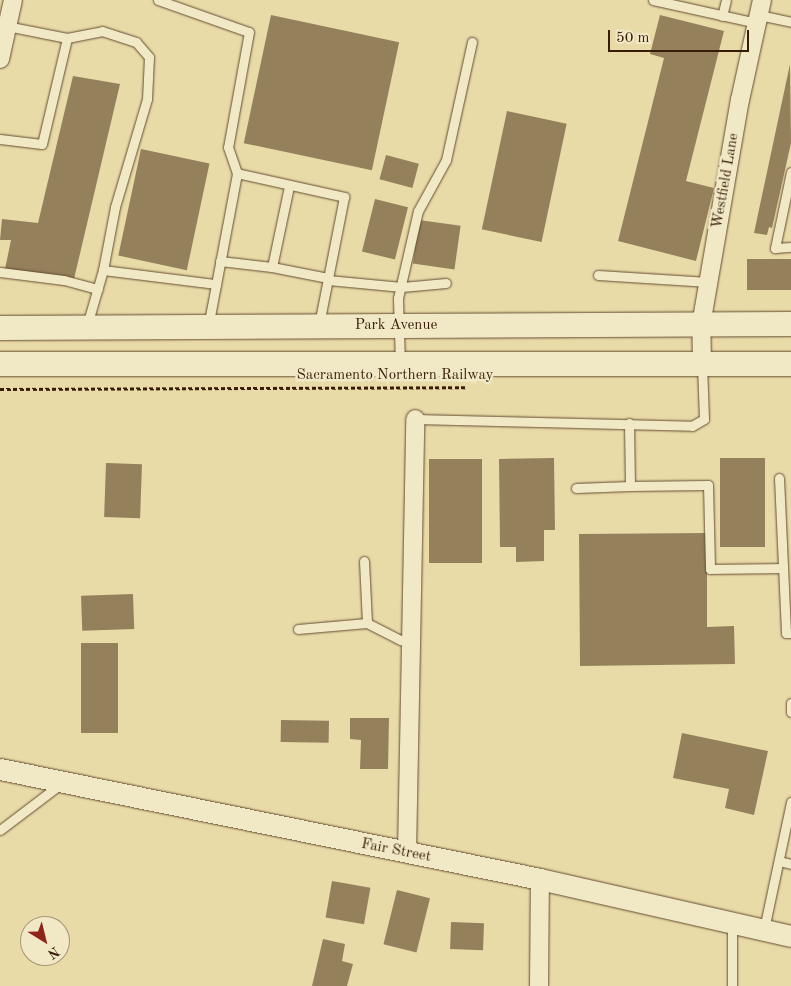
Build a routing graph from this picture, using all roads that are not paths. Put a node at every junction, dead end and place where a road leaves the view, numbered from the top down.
1 (13, 0) edge
2 (158, 0) edge
3 (653, 0) edge
4 (726, 0) edge
5 (688, 4) edge
6 (759, 13) edge
7 (722, 16) junction
8 (791, 22) edge
9 (8, 26) junction
10 (67, 38) junction
11 (472, 42) dead end
12 (0, 60) edge
13 (0, 139) edge
14 (237, 172) junction
15 (791, 172) edge
16 (289, 186) junction
17 (791, 247) edge
18 (220, 261) junction
19 (272, 267) junction
20 (103, 270) junction
21 (0, 272) edge
22 (598, 275) dead end
23 (328, 279) junction
24 (708, 282) junction
25 (446, 283) dead end
26 (216, 284) junction
27 (402, 287) junction
28 (98, 289) junction
29 (791, 324) edge
30 (701, 325) junction
31 (398, 326) junction
32 (208, 327) junction
33 (318, 327) junction
34 (0, 328) edge
35 (86, 328) junction
36 (400, 363) junction
37 (0, 364) edge
38 (702, 364) junction
39 (791, 364) edge
40 (415, 419) joint
41 (629, 423) junction
42 (779, 478) dead end
43 (630, 486) junction
44 (576, 488) dead end
45 (364, 561) dead end
46 (783, 568) junction
47 (367, 623) junction
48 (298, 629) dead end
49 (791, 633) edge
50 (412, 640) junction
51 (791, 703) edge
52 (791, 712) edge
53 (0, 769) edge
54 (62, 783) junction
55 (791, 802) edge
56 (0, 830) edge
57 (407, 853) junction
58 (779, 861) junction
59 (791, 864) edge
60 (540, 879) junction
61 (732, 923) junction
62 (764, 930) junction
63 (791, 936) edge
64 (539, 986) edge
65 (732, 986) edge

1 - 9 street
2 - 14 lane
3 - 5 lane
4 - 7 lane
5 - 7 lane
6 - 7 lane
6 - 8 lane
6 - 24 street, Westfield Lane
9 - 10 lane
9 - 12 street
10 - 13 lane
10 - 20 lane
11 - 27 lane
14 - 16 lane
14 - 18 lane
15 - 17 lane
16 - 19 lane
16 - 23 lane
18 - 19 lane
18 - 26 lane
19 - 23 lane
20 - 26 lane
20 - 28 lane
21 - 28 lane
22 - 24 lane
23 - 27 lane
23 - 33 lane
24 - 30 street, Westfield Lane
25 - 27 lane
26 - 32 lane
27 - 31 lane
28 - 35 lane
29 - 30 main road, Park Avenue
30 - 31 main road, Park Avenue
30 - 38 street, Westfield Lane
31 - 33 main road, Park Avenue
31 - 36 lane
32 - 33 main road, Park Avenue
32 - 35 main road, Park Avenue
34 - 35 main road, Park Avenue
36 - 37 main road
36 - 38 main road
38 - 39 main road
38 - 41 lane
40 - 41 lane
40 - 50 street
41 - 43 lane
42 - 46 lane
43 - 44 lane
43 - 46 lane
45 - 47 lane
46 - 49 lane
47 - 48 lane
47 - 50 lane
50 - 57 street
51 - 52 lane
53 - 54 street, Fair Street
54 - 56 lane
54 - 57 street, Fair Street
55 - 58 lane
57 - 60 street, Fair Street
58 - 59 lane
58 - 62 lane
60 - 61 street, Fair Street
60 - 64 street
61 - 62 street, Fair Street
61 - 65 lane
62 - 63 street, Fair Street

